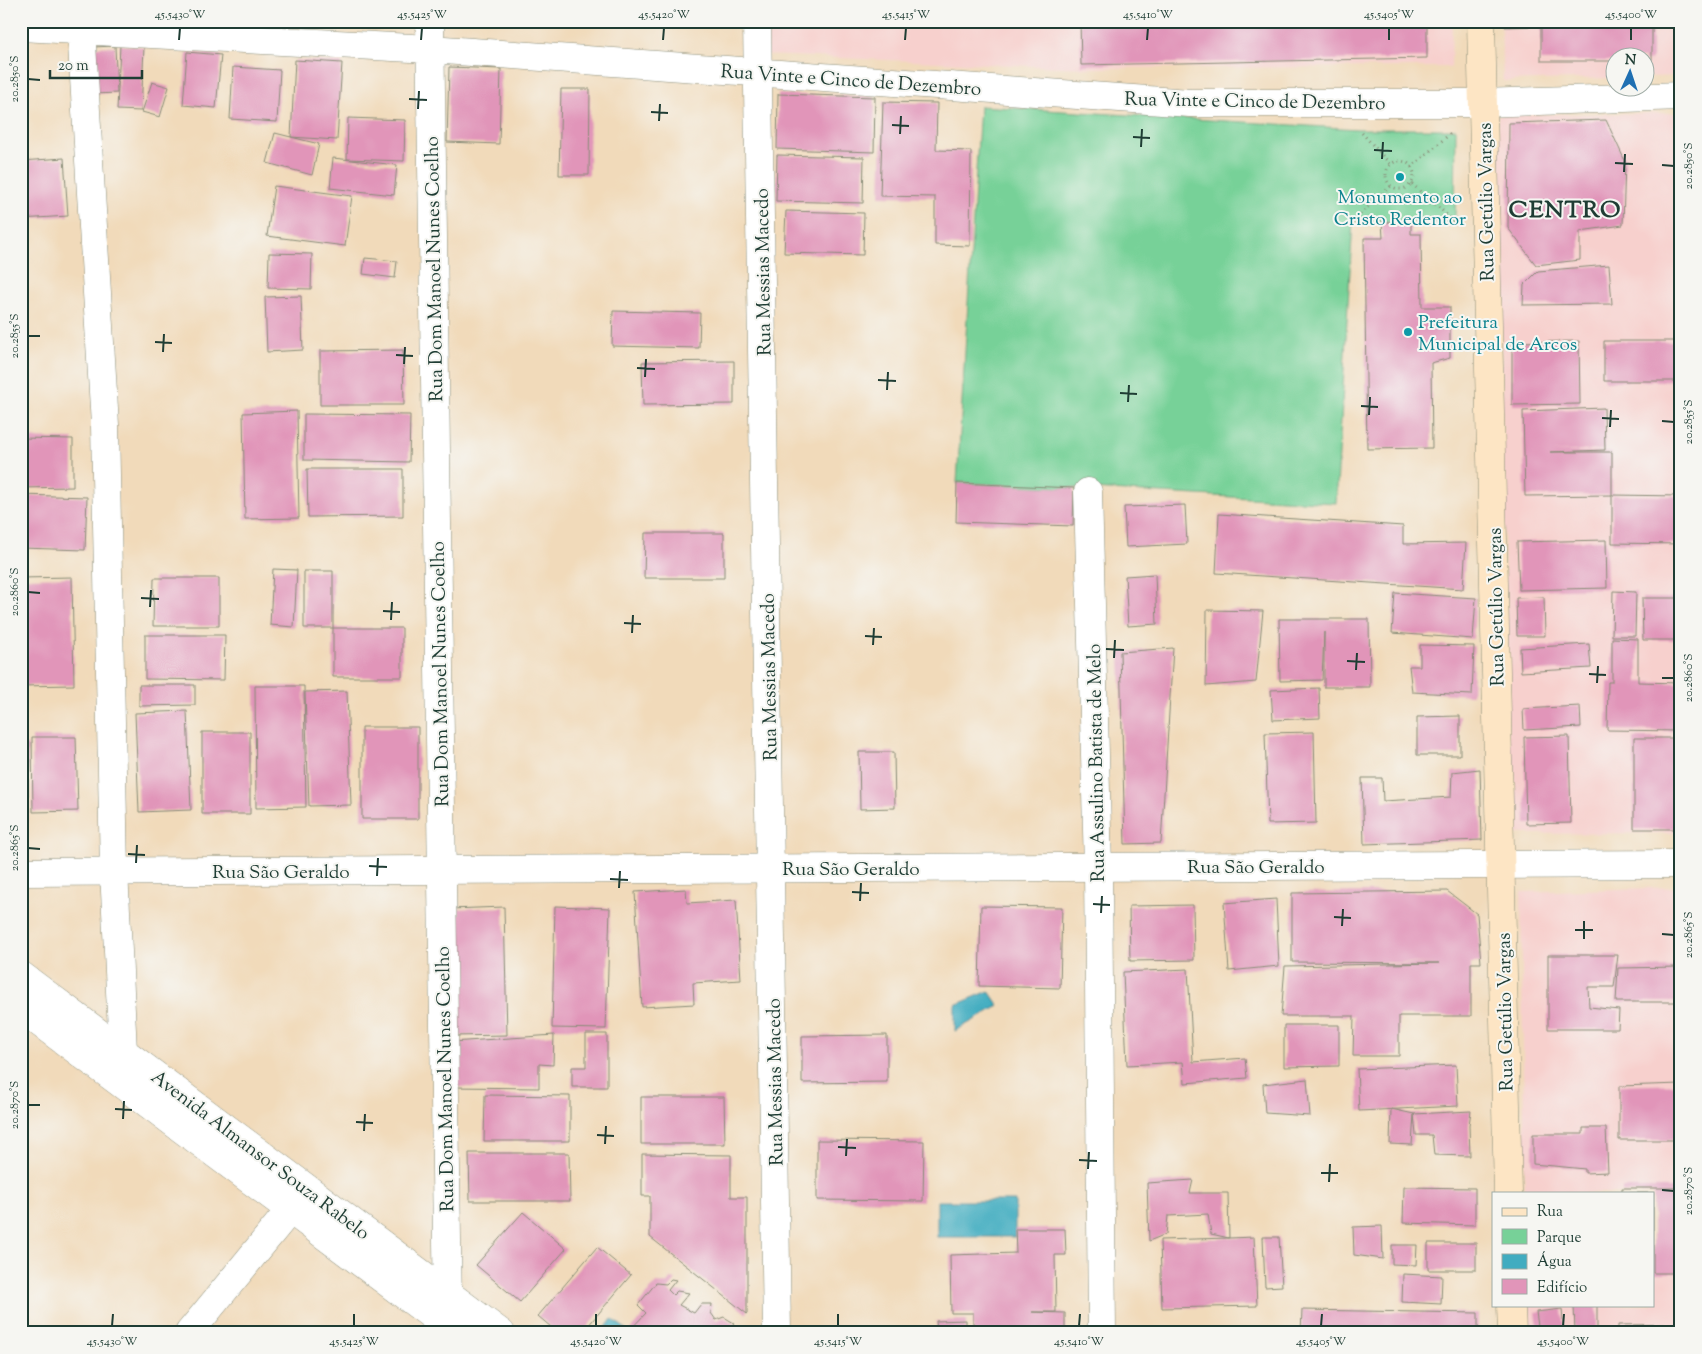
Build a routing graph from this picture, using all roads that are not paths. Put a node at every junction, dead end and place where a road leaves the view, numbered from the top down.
1 (430, 21) edge
2 (757, 21) edge
3 (1481, 21) edge
4 (21, 27) edge
5 (81, 28) junction
6 (430, 49) junction
7 (759, 73) junction
8 (1681, 96) edge
9 (1483, 103) junction
10 (1088, 492) dead end
11 (1681, 864) edge
12 (1501, 865) junction
13 (1098, 867) junction
14 (771, 868) junction
15 (442, 870) junction
16 (114, 871) junction
17 (21, 872) edge
18 (21, 975) edge
19 (21, 1009) edge
20 (122, 1051) junction
21 (125, 1087) junction
22 (1508, 1192) edge
23 (290, 1210) junction
24 (447, 1292) junction
25 (1511, 1306) edge
26 (452, 1330) edge
27 (189, 1333) edge
28 (501, 1333) edge
29 (777, 1333) edge
30 (1102, 1333) edge
31 (1512, 1333) edge

1 - 6 street, Rua Dom Manoel Nunes Coelho
2 - 7 street, Rua Messias Macedo
3 - 9 main road, Rua Getúlio Vargas
4 - 5 street, Rua Vinte e Cinco de Dezembro
5 - 6 street, Rua Vinte e Cinco de Dezembro
5 - 16 street
6 - 7 street, Rua Vinte e Cinco de Dezembro
6 - 15 street, Rua Dom Manoel Nunes Coelho
7 - 9 street, Rua Vinte e Cinco de Dezembro
7 - 14 street, Rua Messias Macedo
8 - 9 street, Rua Vinte e Cinco de Dezembro
9 - 12 main road, Rua Getúlio Vargas
10 - 13 street, Rua Assulino Batista de Melo
11 - 12 street, Rua São Geraldo
12 - 13 street, Rua São Geraldo
12 - 22 main road, Rua Getúlio Vargas
13 - 14 street, Rua São Geraldo
13 - 30 street, Rua Assulino Batista de Melo
14 - 15 street, Rua São Geraldo
14 - 29 street, Rua Messias Macedo
15 - 16 street, Rua São Geraldo
15 - 24 street, Rua Dom Manoel Nunes Coelho
16 - 17 street, Rua São Geraldo
16 - 20 street
18 - 20 street, Avenida Almansor Souza Rabelo
19 - 21 street, Avenida Almansor Souza Rabelo
20 - 21 street
20 - 24 street, Avenida Almansor Souza Rabelo
21 - 23 street, Avenida Almansor Souza Rabelo
23 - 26 street, Avenida Almansor Souza Rabelo
23 - 27 street
24 - 26 street, Rua Dom Manoel Nunes Coelho
24 - 28 street, Avenida Almansor Souza Rabelo
25 - 31 main road

